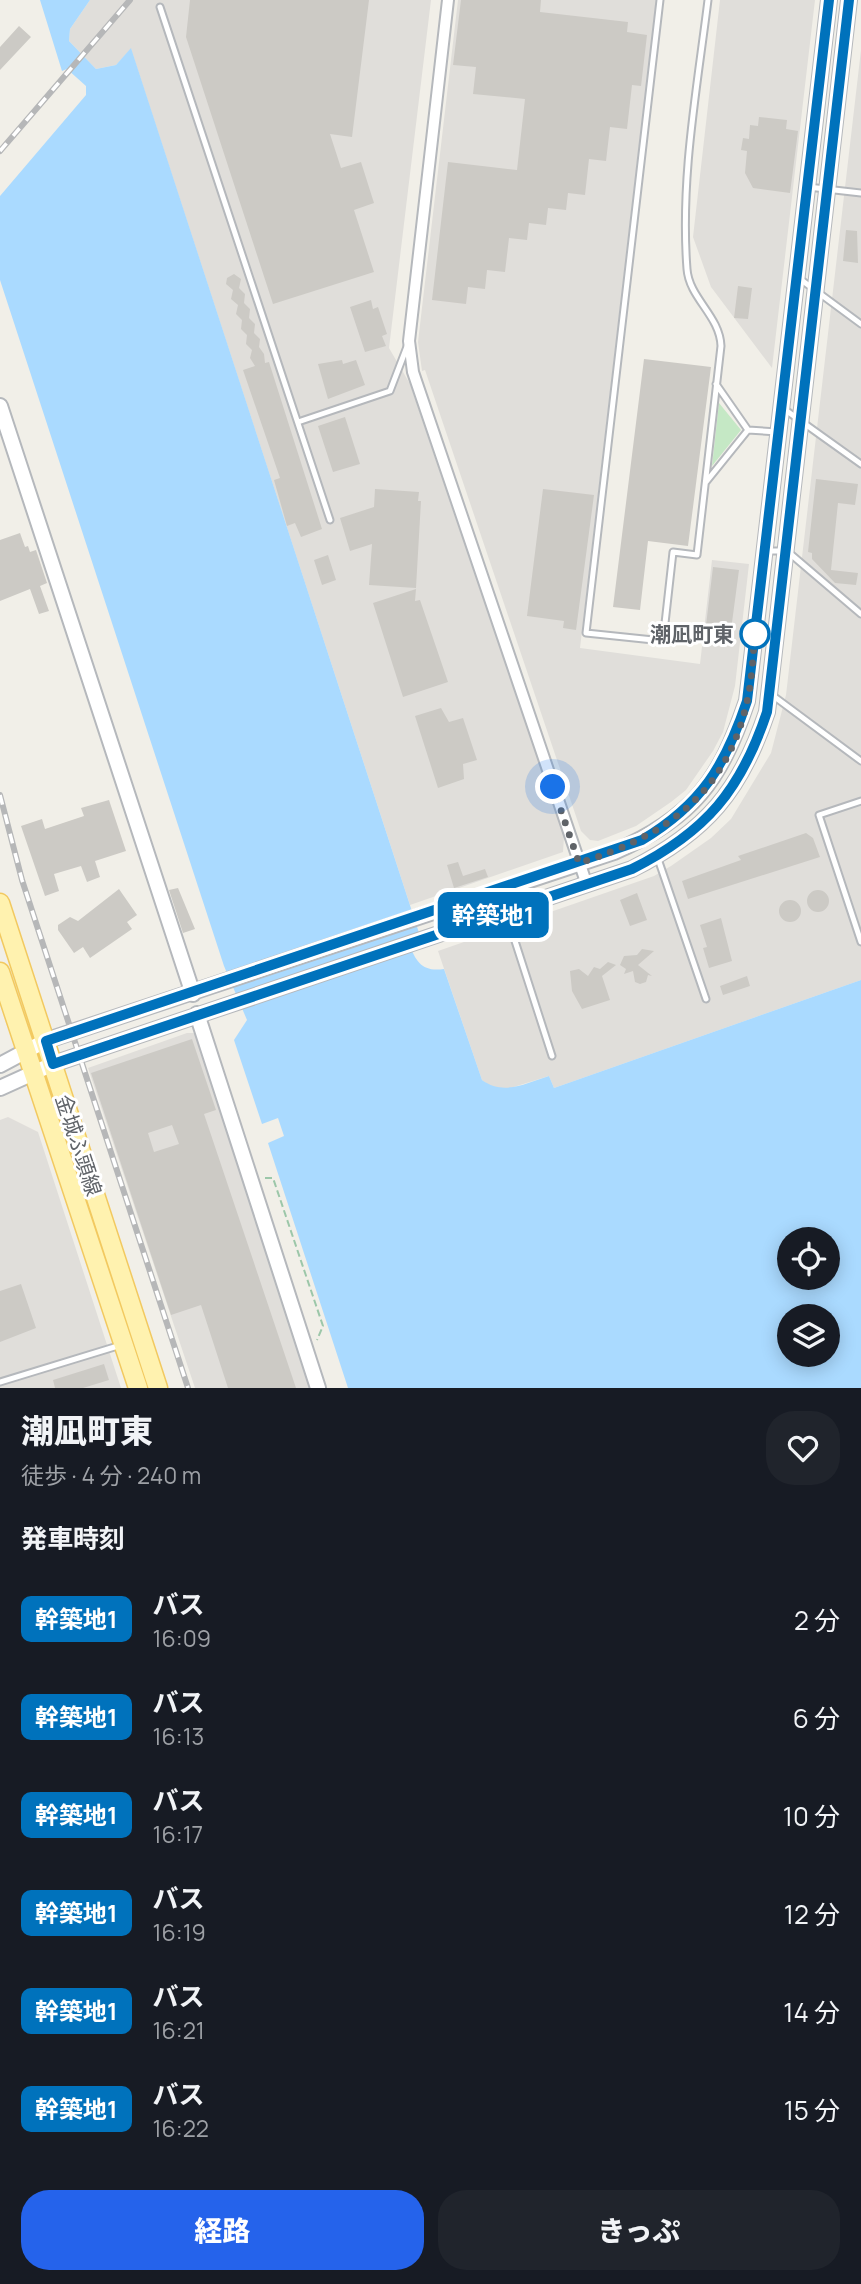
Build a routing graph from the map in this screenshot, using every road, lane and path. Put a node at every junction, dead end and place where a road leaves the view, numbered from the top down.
1 (448, 0) edge
2 (660, 0) edge
3 (708, 0) edge
4 (830, 0) edge
5 (849, 0) edge
6 (160, 7) dead end
7 (807, 187) junction
8 (826, 189) junction
9 (861, 193) edge
10 (797, 277) junction
11 (815, 290) junction
12 (861, 324) edge
13 (409, 341) junction
14 (716, 384) junction
15 (0, 406) edge
16 (783, 408) junction
17 (802, 421) junction
18 (298, 422) junction
19 (748, 429) junction
20 (780, 432) junction
21 (861, 464) edge
22 (705, 484) junction
23 (330, 520) dead end
24 (765, 551) junction
25 (787, 551) junction
26 (861, 614) edge
27 (769, 693) junction
28 (861, 761) edge
29 (861, 801) edge
30 (657, 856) junction
31 (579, 863) junction
32 (587, 885) junction
33 (0, 903) edge
34 (505, 911) junction
35 (861, 942) edge
36 (0, 972) edge
37 (199, 992) junction
38 (706, 999) dead end
39 (204, 1012) junction
40 (46, 1041) junction
41 (26, 1051) junction
42 (552, 1056) dead end
43 (53, 1064) junction
44 (0, 1065) edge
45 (33, 1073) junction
46 (0, 1088) edge
47 (250, 1178) junction
48 (142, 1340) junction
49 (124, 1345) junction
50 (309, 1360) junction
51 (0, 1382) edge
52 (138, 1388) edge
53 (158, 1388) edge
54 (318, 1388) edge

1 - 13 street
2 - 22 lane
3 - 14 lane
4 - 7 street
5 - 8 street
6 - 18 lane
7 - 8 lane
7 - 10 street
8 - 9 lane
8 - 11 street
10 - 11 lane
10 - 16 street
11 - 12 lane
11 - 17 street
13 - 18 lane
13 - 31 street
14 - 19 lane
14 - 22 lane
15 - 37 street
16 - 17 lane
16 - 20 street
17 - 21 lane
17 - 25 street
18 - 23 lane
19 - 20 lane
19 - 22 lane
20 - 24 street
24 - 25 lane
24 - 31 street
25 - 26 lane
25 - 27 street
27 - 28 lane
27 - 30 street
29 - 35 lane
30 - 32 street
30 - 38 lane
31 - 32 street
31 - 37 street
32 - 34 street
33 - 40 main road, 金城ふ頭線
34 - 39 street
34 - 42 lane
36 - 41 main road, 金城ふ頭線
37 - 40 street
39 - 43 street
39 - 47 street
40 - 41 street
40 - 43 main road, 金城ふ頭線
41 - 44 street
41 - 45 main road, 金城ふ頭線
43 - 45 street
43 - 48 main road, 金城ふ頭線
45 - 46 street
45 - 49 main road, 金城ふ頭線
47 - 50 street
47 - 50 path
48 - 49 lane
48 - 53 main road, 金城ふ頭線
49 - 51 lane
49 - 52 main road, 金城ふ頭線
50 - 54 street

